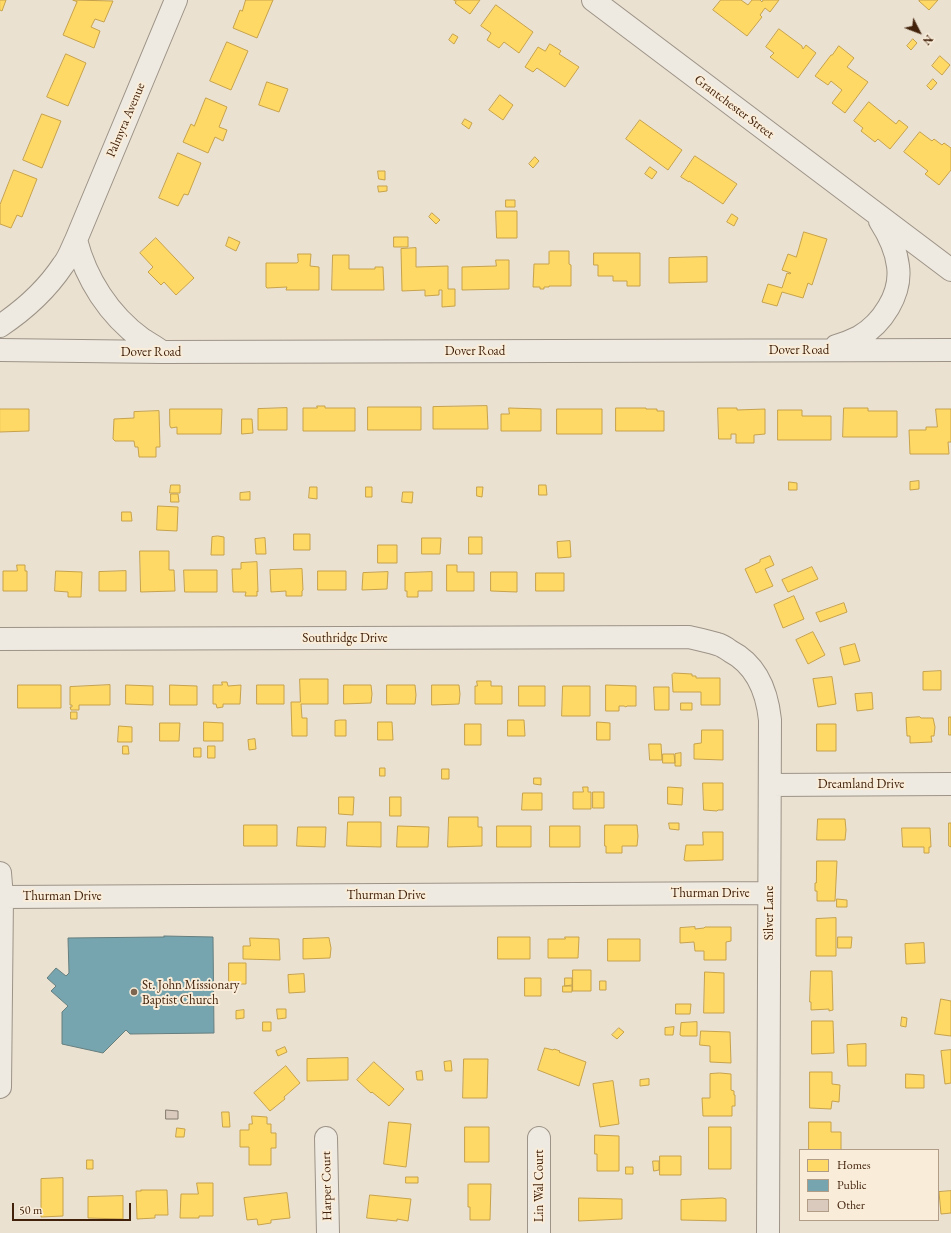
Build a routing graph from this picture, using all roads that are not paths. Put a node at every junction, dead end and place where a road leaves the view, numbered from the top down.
1 (176, 0) edge
2 (593, 0) edge
3 (875, 214) junction
4 (76, 240) junction
5 (951, 270) edge
6 (0, 326) edge
7 (0, 350) edge
8 (823, 350) junction
9 (951, 350) edge
10 (162, 352) junction
11 (690, 637) joint
12 (0, 639) edge
13 (951, 784) edge
14 (770, 785) junction
15 (0, 873) edge
16 (769, 893) junction
17 (2, 897) junction
18 (0, 1087) edge
19 (326, 1138) dead end
20 (539, 1138) dead end
21 (328, 1233) edge
22 (539, 1233) edge
23 (768, 1233) edge

1 - 4 street, Palmyra Avenue
2 - 3 street, Grantchester Street
3 - 5 street, Grantchester Street
3 - 8 street, Grantchester Street
4 - 6 street, Palmyra Avenue
4 - 10 street
7 - 10 street, Dover Road
8 - 9 street, Dover Road
8 - 10 street, Dover Road
11 - 12 street, Southridge Drive
11 - 14 street, Silver Lane
13 - 14 street, Dreamland Drive
14 - 16 street, Silver Lane
15 - 17 street
16 - 17 street, Thurman Drive
16 - 23 street, Silver Lane
17 - 18 street
19 - 21 street, Harper Court
20 - 22 street, Lin Wal Court

